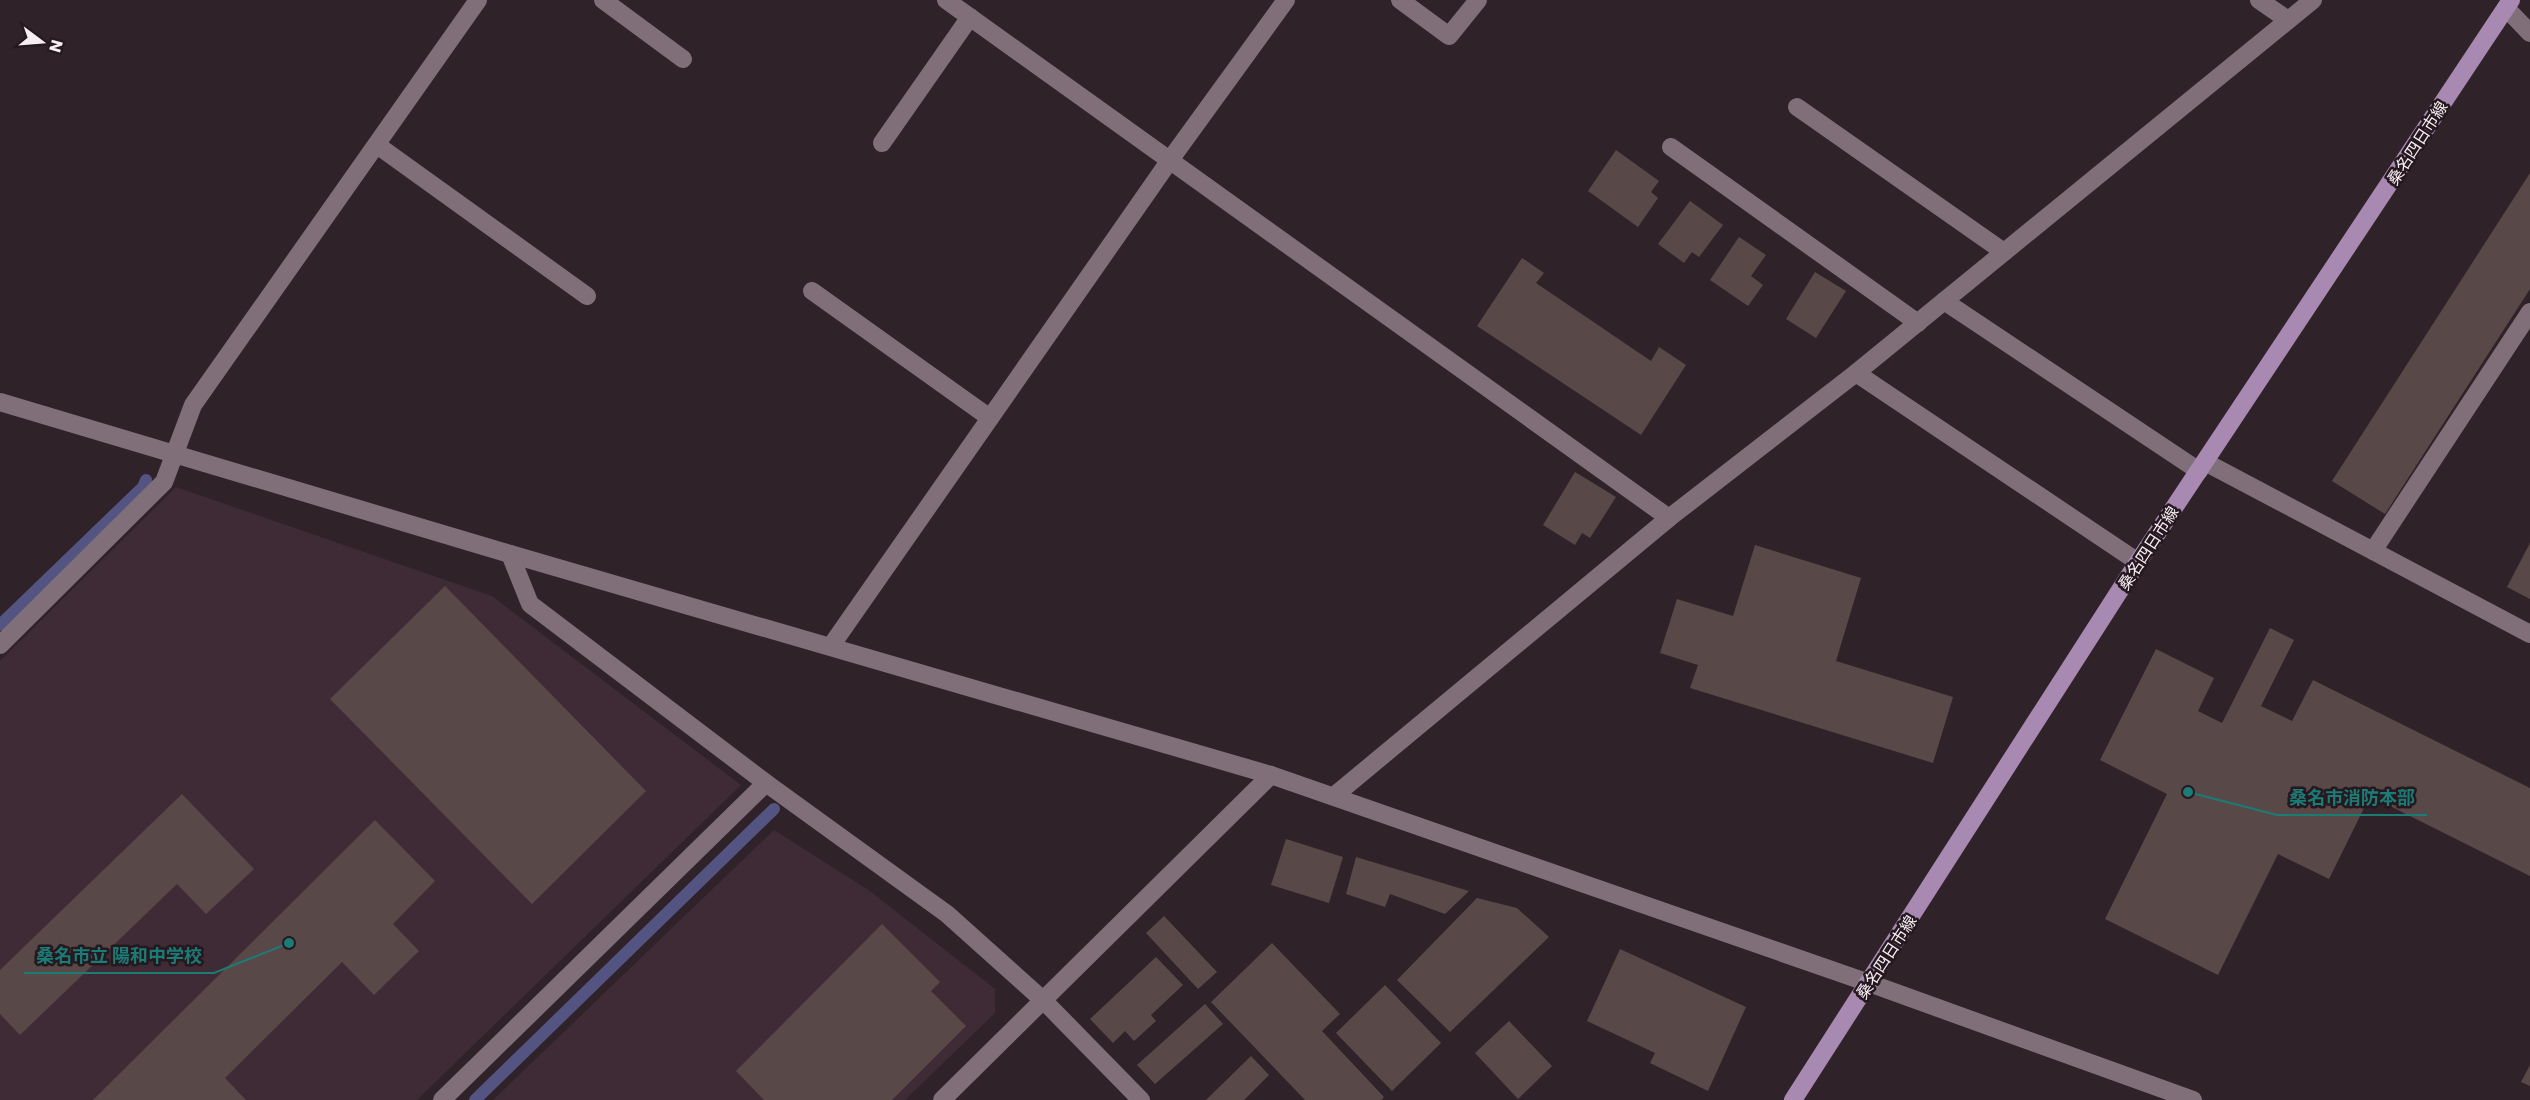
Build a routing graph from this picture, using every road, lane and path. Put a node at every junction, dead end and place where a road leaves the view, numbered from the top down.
1 (478, 0) edge
2 (603, 0) edge
3 (946, 0) edge
4 (1286, 0) edge
5 (1400, 0) edge
6 (1478, 0) edge
7 (2259, 0) edge
8 (2313, 0) edge
9 (2508, 4) edge
10 (970, 17) junction
11 (2288, 20) junction
12 (2530, 33) edge
13 (683, 59) dead end
14 (1797, 107) dead end
15 (882, 143) dead end
16 (377, 145) junction
17 (1671, 147) dead end
18 (1170, 160) junction
19 (2004, 252) junction
20 (812, 291) dead end
21 (587, 296) dead end
22 (1944, 301) junction
23 (2530, 312) edge
24 (1918, 323) junction
25 (1856, 373) junction
26 (0, 402) edge
27 (990, 418) junction
28 (176, 454) junction
29 (2202, 467) junction
30 (1669, 518) junction
31 (2373, 551) junction
32 (510, 554) junction
33 (2138, 562) junction
34 (2530, 634) edge
35 (0, 645) edge
36 (831, 646) junction
37 (1271, 775) junction
38 (766, 783) junction
39 (1334, 796) junction
40 (1869, 983) junction
41 (1044, 1001) junction
42 (442, 1100) edge
43 (942, 1100) edge
44 (1141, 1100) edge
45 (1793, 1100) edge
46 (2193, 1100) edge

1 - 16 street
2 - 13 street
3 - 10 street
4 - 18 street
5 - 6 street
7 - 11 street
8 - 11 street
9 - 12 street
9 - 29 main road, 桑名四日市線
10 - 15 street
10 - 18 street
11 - 19 street
14 - 19 street
16 - 21 street
16 - 28 street
17 - 24 street
18 - 27 street
18 - 30 street
19 - 22 street
20 - 27 street
22 - 24 street
22 - 29 street
23 - 31 street
24 - 25 street
25 - 30 street
25 - 33 street
26 - 28 street
27 - 36 street
28 - 32 street
28 - 35 street
29 - 31 street
29 - 33 main road, 桑名四日市線
30 - 39 street
31 - 34 street
32 - 36 street
32 - 38 street
33 - 40 main road, 桑名四日市線
36 - 37 street
37 - 39 street
37 - 41 street
38 - 41 street
38 - 42 street
39 - 40 street
40 - 45 main road, 桑名四日市線
40 - 46 street
41 - 43 street
41 - 44 street

